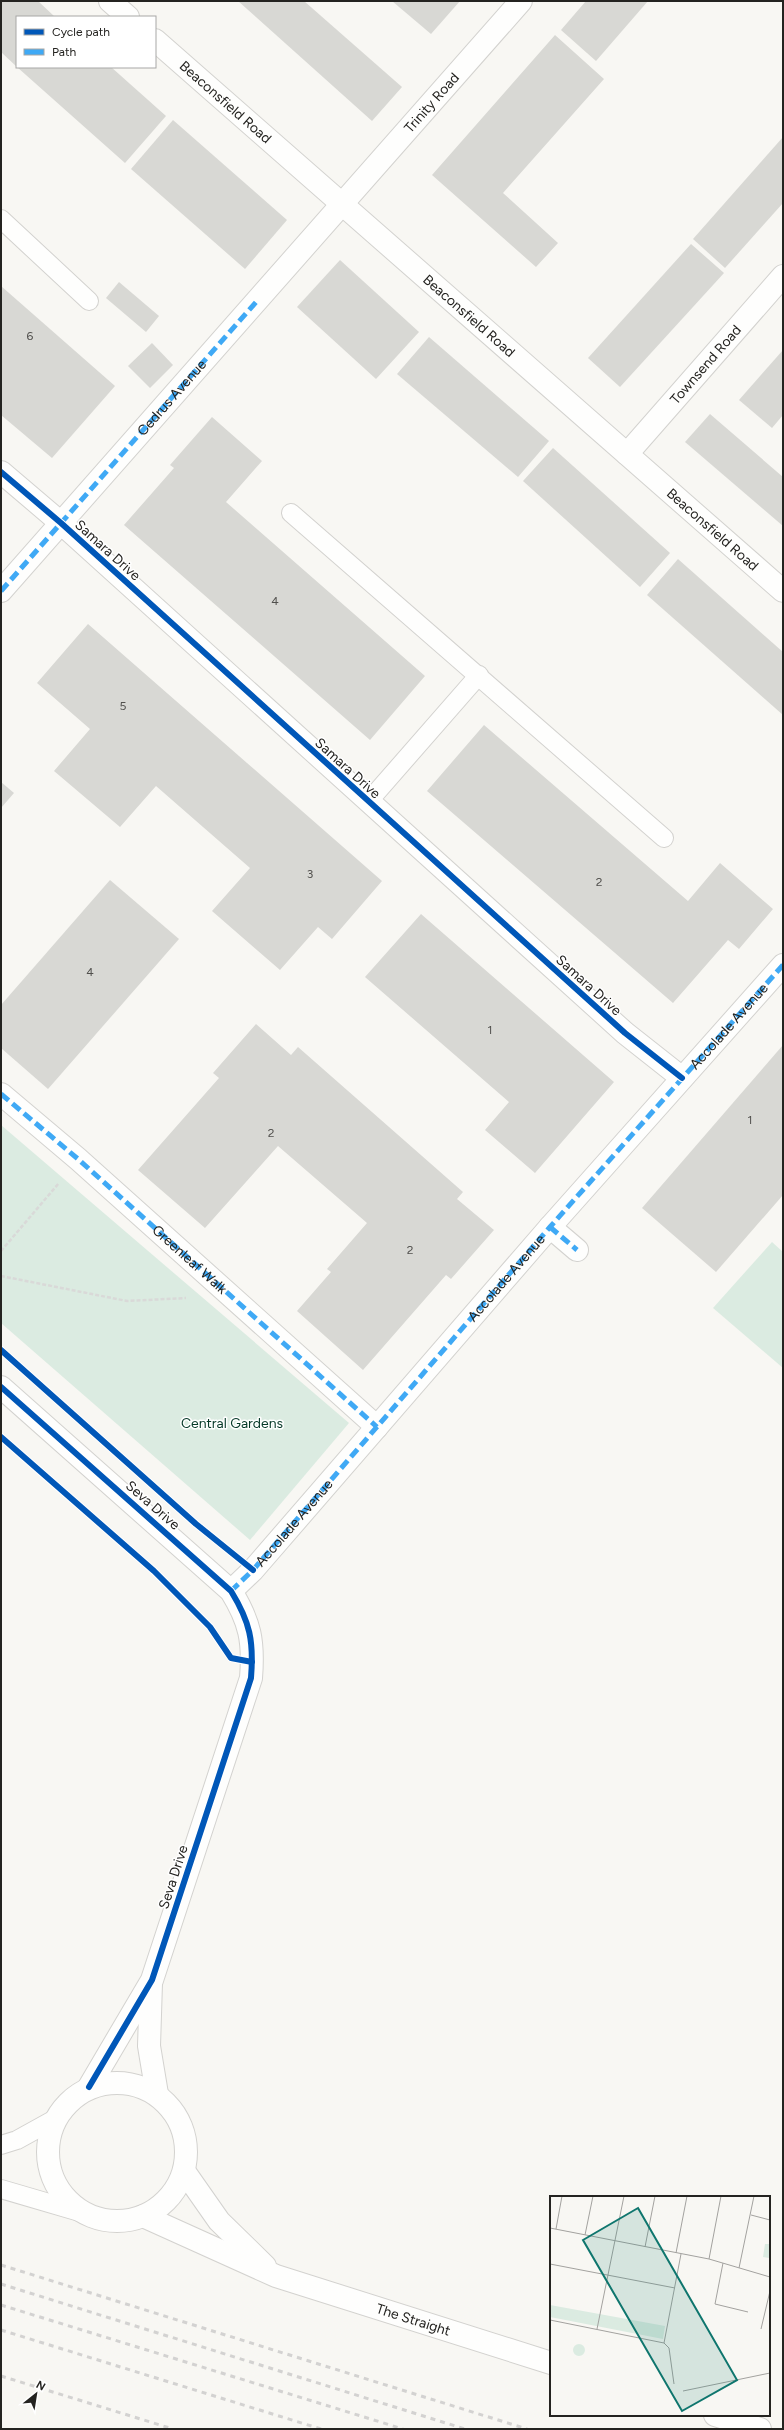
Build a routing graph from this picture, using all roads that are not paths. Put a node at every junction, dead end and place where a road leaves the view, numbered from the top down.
1 (110, 1) edge
2 (521, 1) edge
3 (127, 16) edge
4 (156, 41) edge
5 (343, 205) junction
6 (1, 219) edge
7 (783, 276) edge
8 (89, 301) dead end
9 (627, 454) junction
10 (1, 472) edge
11 (292, 513) dead end
12 (61, 523) junction
13 (1, 591) edge
14 (783, 591) edge
15 (479, 675) junction
16 (368, 802) junction
17 (664, 838) dead end
18 (783, 965) edge
19 (682, 1078) junction
20 (1, 1094) edge
21 (550, 1227) junction
22 (577, 1250) dead end
23 (1, 1387) edge
24 (377, 1427) junction
25 (231, 1591) junction
26 (152, 1980) junction
27 (89, 2087) junction
28 (157, 2094) junction
29 (55, 2119) junction
30 (1, 2145) edge
31 (184, 2171) junction
32 (1, 2189) edge
33 (84, 2213) junction
34 (143, 2216) junction
35 (276, 2276) junction
36 (550, 2363) edge
37 (718, 2416) edge
38 (760, 2429) edge

1 - 3 street
2 - 5 street, Trinity Road
4 - 5 street, Beaconsfield Road
5 - 9 street, Beaconsfield Road
5 - 12 street, Cedrus Avenue
6 - 8 lane
7 - 9 street, Townsend Road
9 - 14 street, Beaconsfield Road
10 - 12 street, Samara Drive
11 - 15 lane
12 - 13 street, Cedrus Avenue
12 - 16 street, Samara Drive
15 - 16 lane
15 - 17 lane
16 - 19 street, Samara Drive
18 - 19 street, Accolade Avenue
19 - 21 street, Accolade Avenue
20 - 24 street, Greenleaf Walk
21 - 22 street
21 - 24 street, Accolade Avenue
23 - 25 street, Seva Drive
24 - 25 street, Accolade Avenue
25 - 26 street, Seva Drive
26 - 27 street, Seva Drive
26 - 28 street, Seva Drive
27 - 28 street
27 - 29 street
28 - 31 street
29 - 30 lane
29 - 33 street
31 - 34 street
31 - 35 street, The Straight
32 - 33 lane
33 - 34 street
34 - 35 street, The Straight
35 - 36 street, The Straight
37 - 38 street

